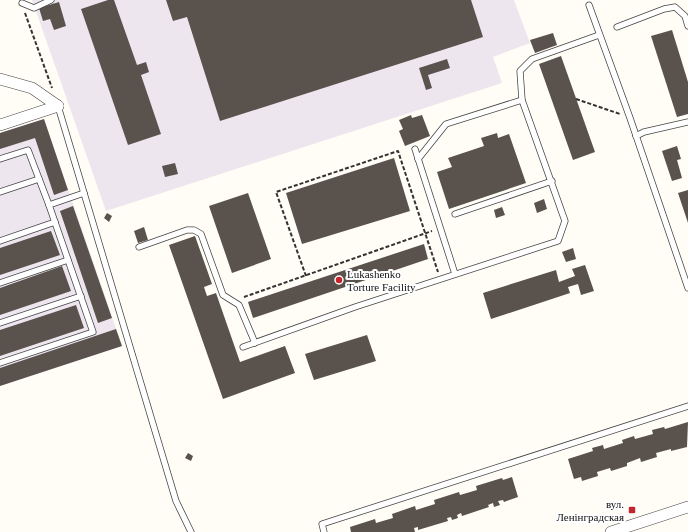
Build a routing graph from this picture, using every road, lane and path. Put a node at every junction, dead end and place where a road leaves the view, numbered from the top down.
1 (51, 0) edge
2 (22, 3) joint
3 (589, 5) dead end
4 (688, 26) edge
5 (617, 27) dead end
6 (598, 35) junction
7 (0, 79) edge
8 (576, 99) dead end
9 (522, 100) junction
10 (58, 106) junction
11 (630, 118) junction
12 (688, 122) edge
13 (0, 125) edge
14 (636, 136) junction
15 (415, 149) dead end
16 (0, 159) edge
17 (418, 160) junction
18 (39, 179) junction
19 (552, 181) junction
20 (0, 192) edge
21 (84, 193) junction
22 (49, 205) junction
23 (456, 214) dead end
24 (55, 222) junction
25 (441, 228) junction
26 (425, 234) junction
27 (0, 241) edge
28 (139, 247) dead end
29 (68, 260) junction
30 (455, 274) junction
31 (686, 274) edge
32 (306, 276) junction
33 (440, 279) junction
34 (0, 283) edge
35 (688, 288) edge
36 (81, 296) junction
37 (233, 301) junction
38 (0, 323) edge
39 (255, 343) junction
40 (243, 347) dead end
41 (0, 363) edge
42 (688, 406) edge
43 (688, 507) edge
44 (191, 532) edge
45 (324, 532) edge
46 (611, 532) edge

1 - 2 lane
2 - 10 path
3 - 6 lane
4 - 5 lane
6 - 9 lane
6 - 11 lane
7 - 10 street
8 - 11 path
9 - 17 lane
9 - 19 lane
10 - 13 street
10 - 21 lane
11 - 14 lane
12 - 14 lane
14 - 31 lane
15 - 17 lane
16 - 18 lane
17 - 25 lane
18 - 20 lane
18 - 22 lane
19 - 23 lane
19 - 30 lane
21 - 22 lane
21 - 44 lane
22 - 24 lane
24 - 27 lane
24 - 29 lane
25 - 26 path
25 - 30 lane
26 - 32 path
26 - 32 path
26 - 33 path
28 - 37 lane
29 - 34 lane
29 - 36 lane
30 - 33 lane
31 - 35 lane
32 - 37 path
33 - 39 lane
36 - 38 lane
36 - 41 lane
37 - 39 lane
39 - 40 lane
42 - 45 lane
43 - 46 street

